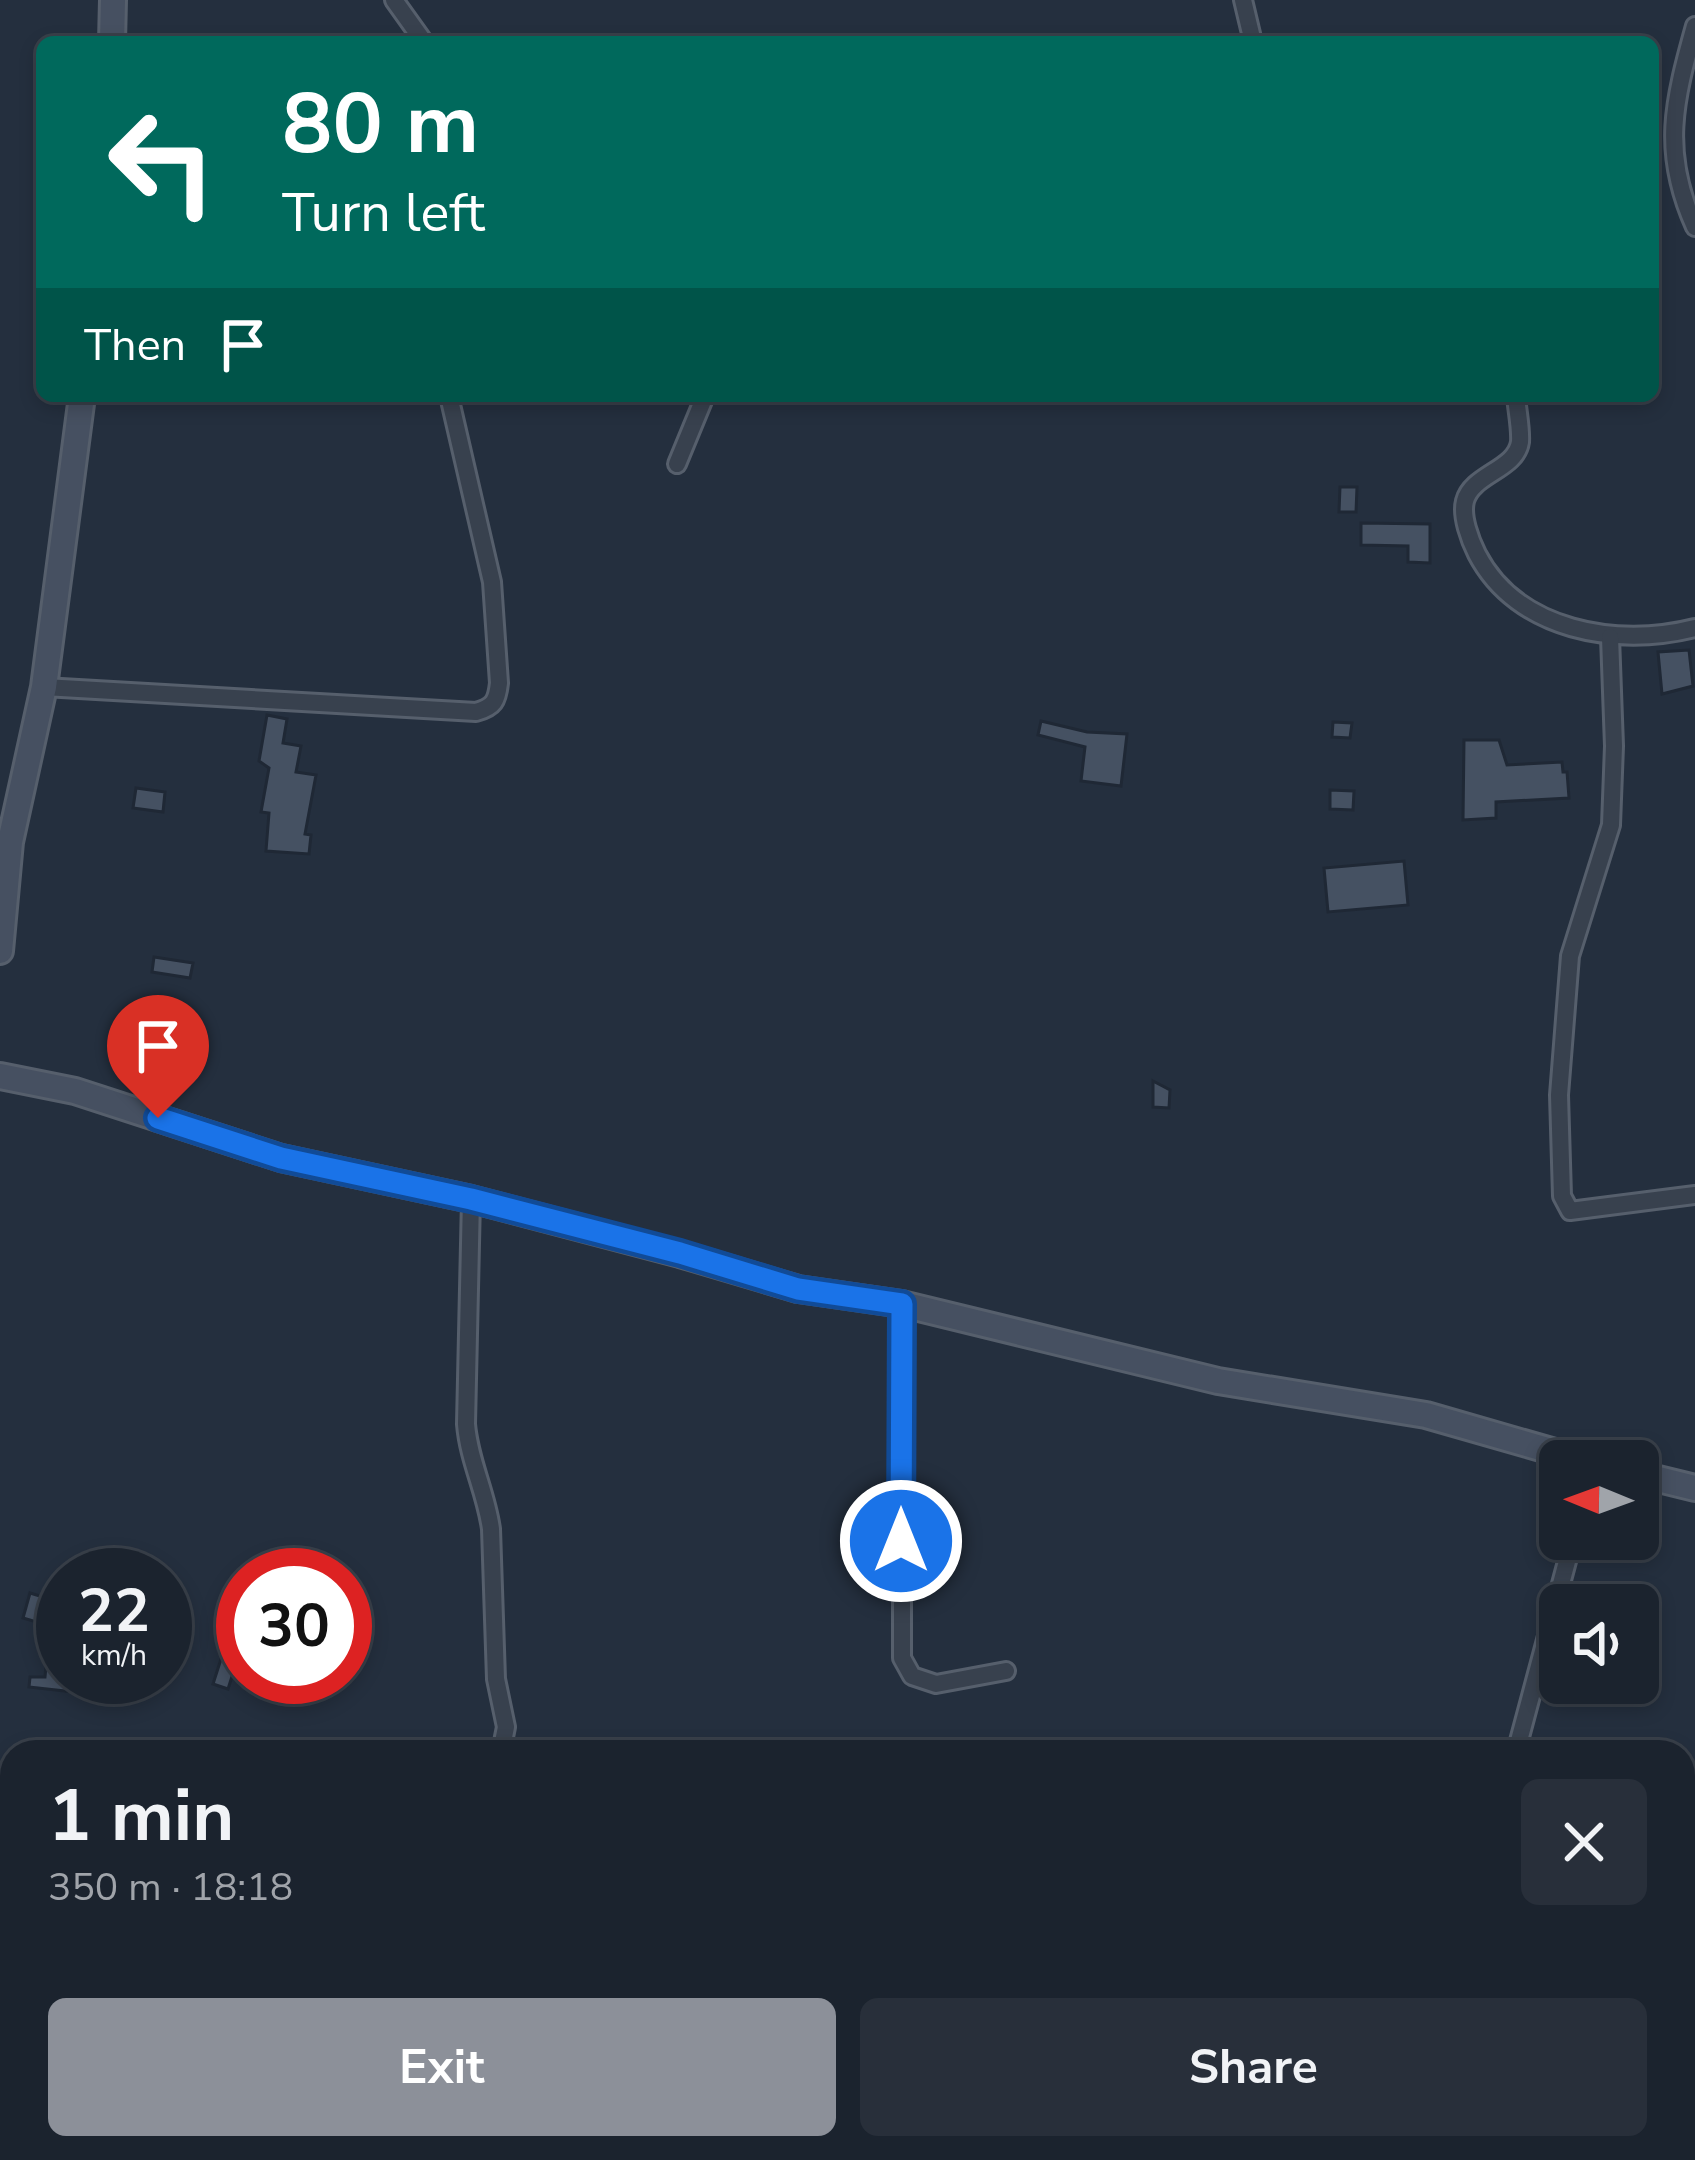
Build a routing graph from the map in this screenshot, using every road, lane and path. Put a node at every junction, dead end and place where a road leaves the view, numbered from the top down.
1 (113, 0) edge
2 (394, 0) edge
3 (1243, 0) edge
4 (1695, 26) edge
5 (112, 36) edge
6 (420, 36) edge
7 (1252, 36) edge
8 (1674, 100) junction
9 (1659, 105) edge
10 (1695, 227) edge
11 (81, 402) edge
12 (450, 402) edge
13 (703, 402) edge
14 (1516, 402) edge
15 (677, 464) dead end
16 (1695, 628) edge
17 (1610, 637) junction
18 (44, 687) junction
19 (0, 951) edge
20 (0, 1076) edge
21 (1695, 1196) edge
22 (471, 1199) junction
23 (902, 1304) junction
24 (1539, 1447) edge
25 (1659, 1479) edge
26 (1695, 1487) edge
27 (1567, 1560) edge
28 (1006, 1671) dead end
29 (503, 1740) edge
30 (1519, 1740) edge

1 - 5 street
2 - 6 street
3 - 7 street
4 - 8 street
8 - 9 street
8 - 10 street
11 - 18 street
12 - 18 street
13 - 15 street
14 - 17 street
16 - 17 street
17 - 21 street
18 - 19 street
20 - 22 street
22 - 23 street
22 - 29 street
23 - 24 street
23 - 28 street
25 - 26 street
27 - 30 street

